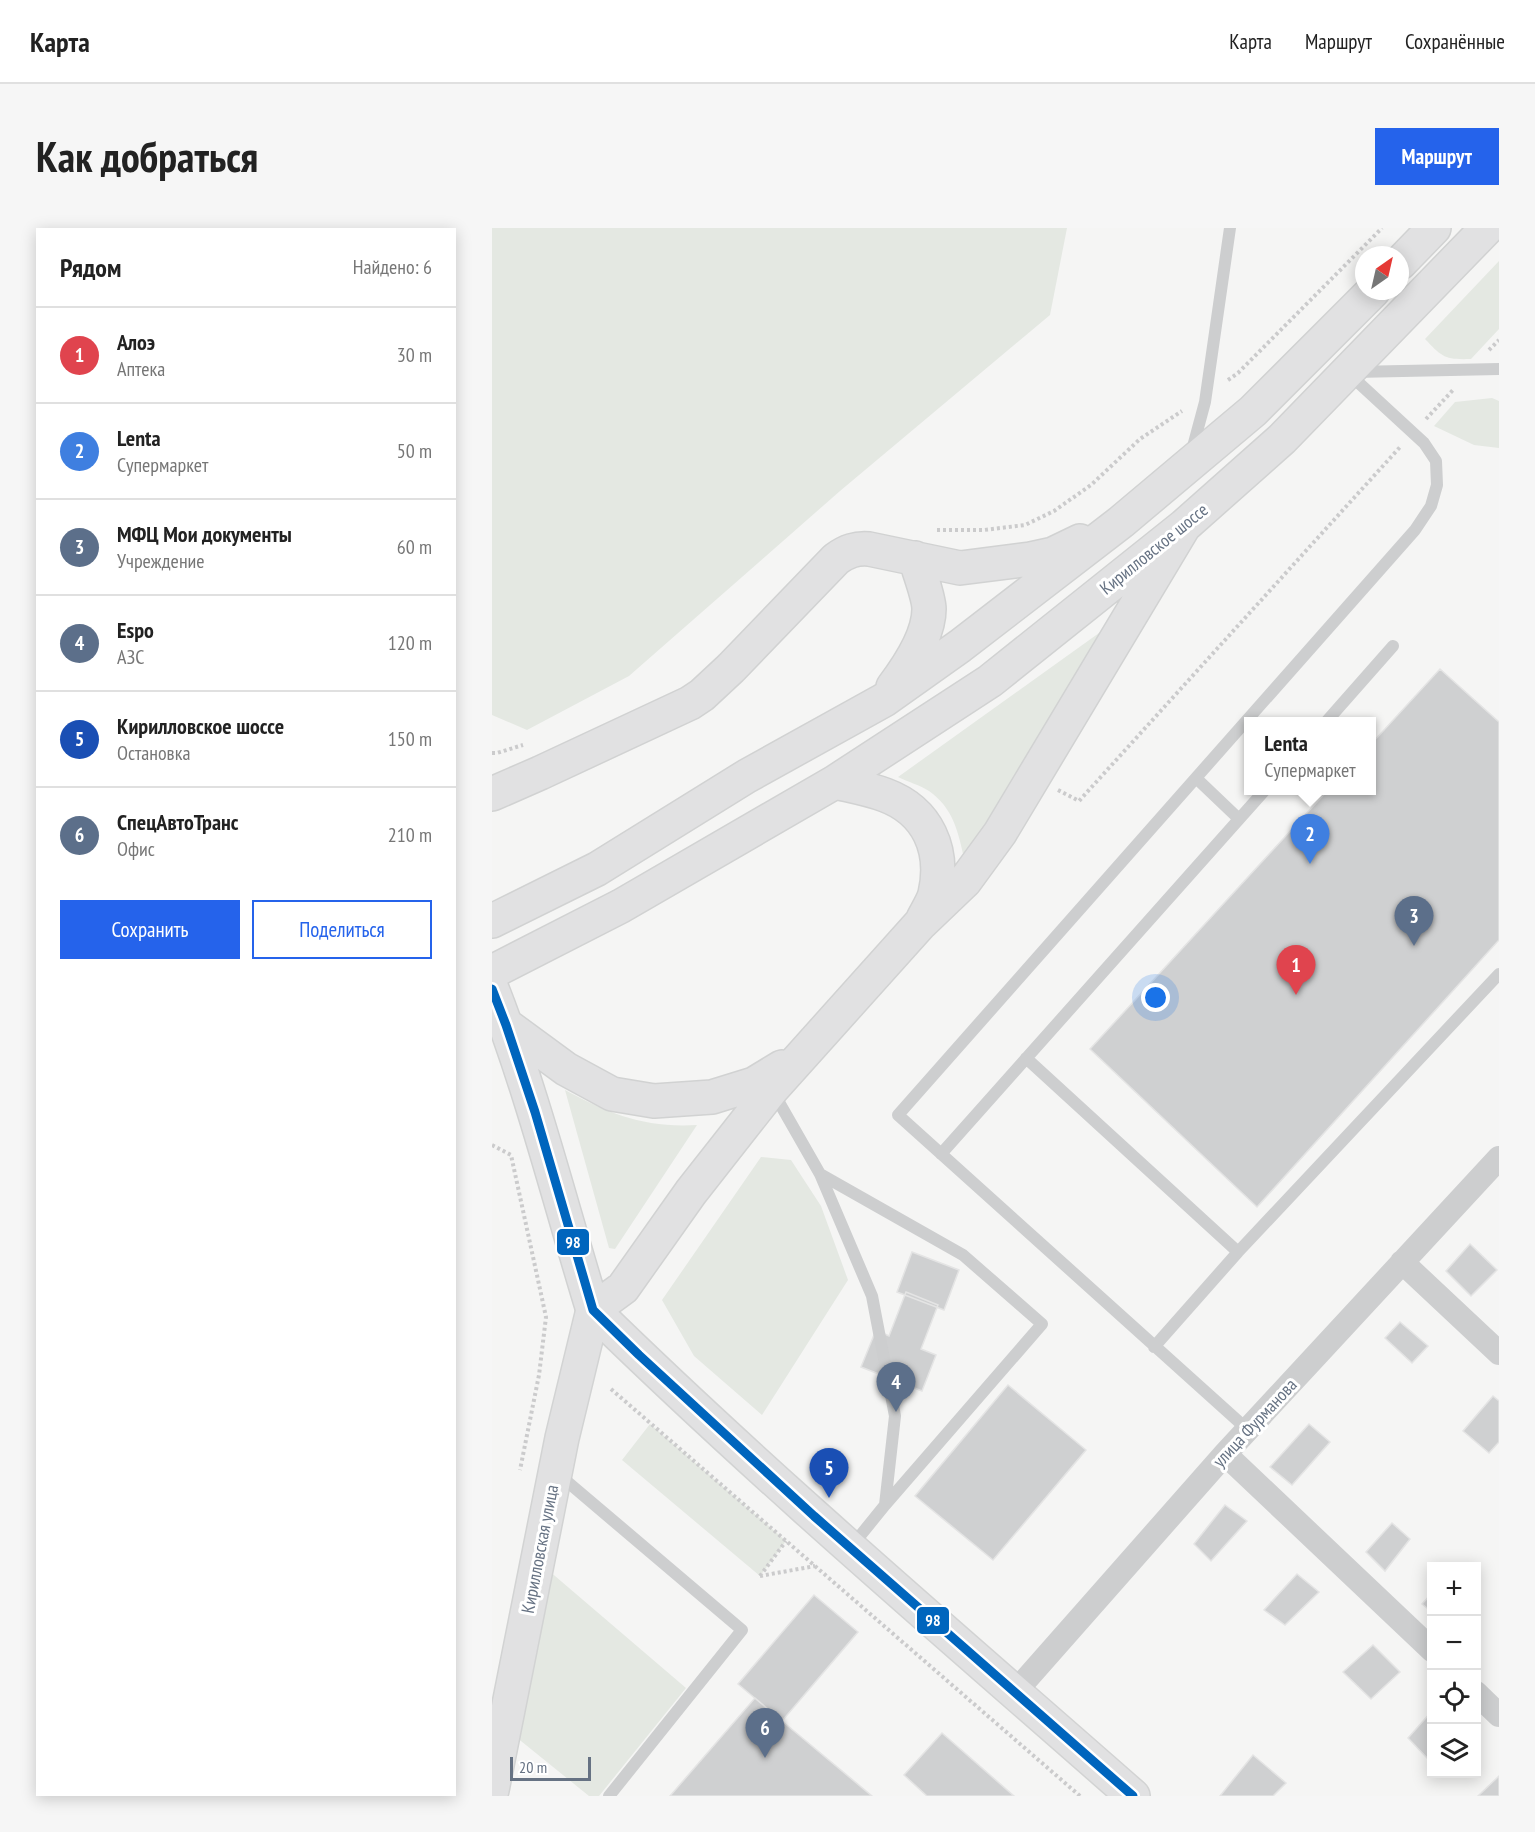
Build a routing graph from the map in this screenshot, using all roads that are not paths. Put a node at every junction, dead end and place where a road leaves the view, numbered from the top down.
1 (1230, 228) edge
2 (1434, 228) edge
3 (1487, 228) edge
4 (1409, 254) edge
5 (1364, 300) edge
6 (1499, 369) edge
7 (1347, 372) junction
8 (1187, 466) junction
9 (1121, 522) junction
10 (1184, 526) junction
11 (915, 558) junction
12 (1393, 646) dead end
13 (884, 700) junction
14 (1250, 717) edge
15 (1330, 717) edge
16 (1244, 724) edge
17 (1196, 778) junction
18 (835, 783) junction
19 (492, 794) edge
20 (1261, 795) edge
21 (1239, 819) junction
22 (492, 921) edge
23 (920, 924) junction
24 (492, 972) edge
25 (1499, 974) edge
26 (492, 989) edge
27 (506, 1025) junction
28 (799, 1057) junction
29 (1026, 1058) junction
30 (772, 1089) junction
31 (941, 1154) junction
32 (1499, 1158) edge
33 (820, 1174) junction
34 (1238, 1252) junction
35 (1402, 1262) junction
36 (592, 1310) junction
37 (1154, 1347) junction
38 (1499, 1353) edge
39 (1248, 1430) junction
40 (1226, 1455) junction
41 (556, 1472) junction
42 (885, 1505) junction
43 (850, 1548) junction
44 (1427, 1646) edge
45 (1015, 1692) junction
46 (1481, 1698) edge
47 (1499, 1714) edge
48 (492, 1790) edge
49 (609, 1796) edge
50 (1133, 1796) edge

1 - 8 lane
2 - 4 main road
3 - 7 main road, Кирилловское шоссе
5 - 8 main road
6 - 7 lane
7 - 10 main road, Кирилловское шоссе
7 - 14 lane
8 - 9 main road
9 - 11 main road
9 - 13 main road
10 - 18 main road, Кирилловское шоссе
10 - 23 main road
11 - 13 main road
11 - 19 main road
12 - 15 lane
13 - 22 main road
16 - 17 lane
17 - 21 lane
17 - 31 lane
18 - 23 main road
18 - 24 main road, Кирилловское шоссе
20 - 21 lane
21 - 29 lane
23 - 28 main road
25 - 34 lane
26 - 27 main road
27 - 28 main road
27 - 36 main road
28 - 30 main road
29 - 31 lane
29 - 34 lane
30 - 33 lane
30 - 36 main road
31 - 37 lane
32 - 35 street, улица Фурманова
33 - 42 lane
33 - 42 lane
34 - 37 lane
35 - 38 street
35 - 39 street, улица Фурманова
36 - 41 main road, Кирилловская улица
36 - 43 main road
37 - 39 lane
39 - 40 street, улица Фурманова
40 - 44 street
40 - 45 street, улица Фурманова
41 - 48 main road, Кирилловская улица
41 - 49 lane
42 - 43 lane
43 - 45 main road
45 - 50 main road
46 - 47 street

